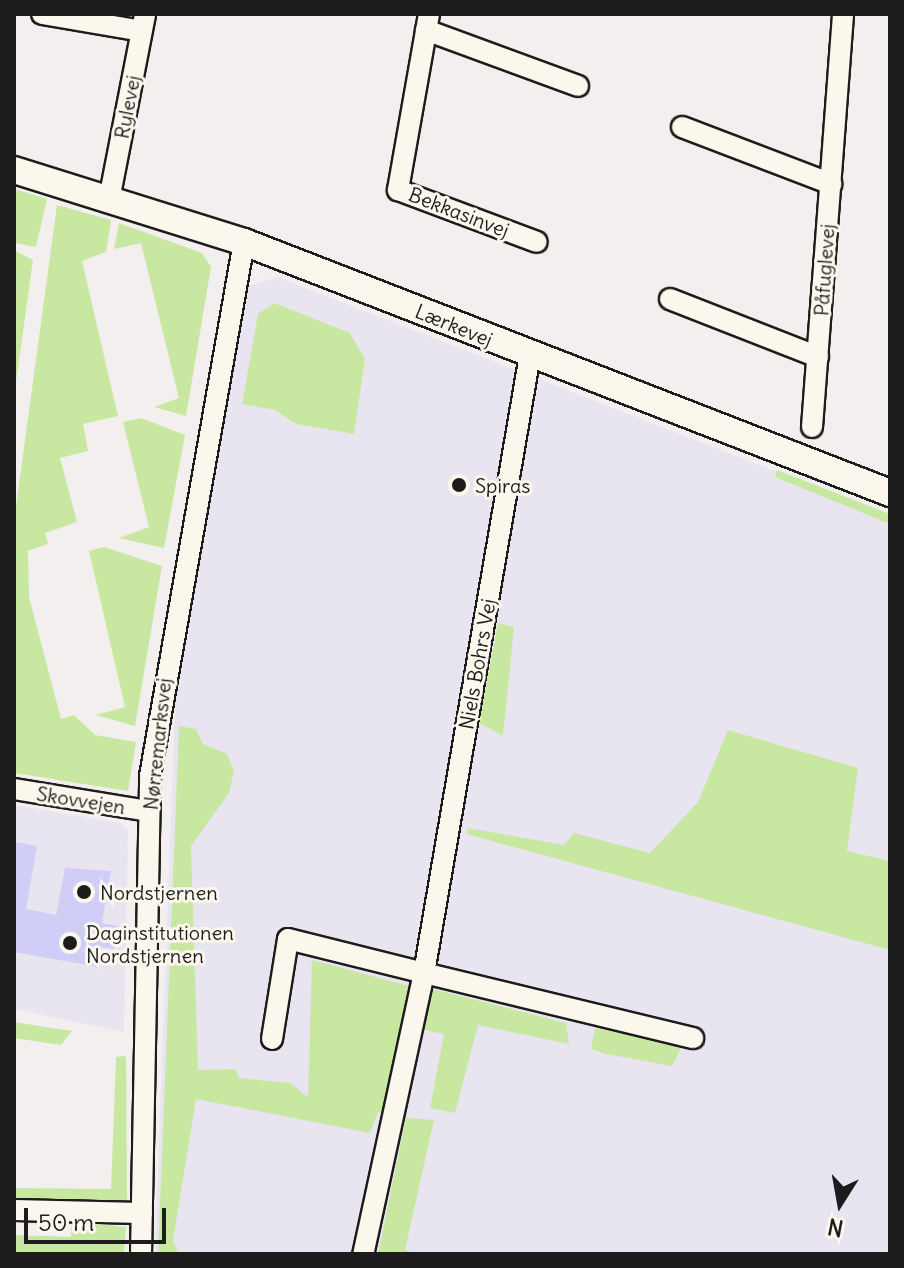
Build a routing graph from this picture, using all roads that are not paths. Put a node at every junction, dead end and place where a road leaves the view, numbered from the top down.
1 (42, 14) edge
2 (843, 14) edge
3 (428, 22) edge
4 (144, 23) edge
5 (578, 86) dead end
6 (682, 127) dead end
7 (14, 170) edge
8 (831, 184) junction
9 (109, 200) junction
10 (244, 242) junction
11 (537, 242) dead end
12 (670, 299) dead end
13 (530, 355) junction
14 (818, 357) junction
15 (812, 427) dead end
16 (890, 493) edge
17 (14, 789) edge
18 (149, 811) junction
19 (424, 973) junction
20 (693, 1038) dead end
21 (272, 1039) dead end
22 (14, 1210) edge
23 (142, 1213) junction
24 (141, 1254) edge
25 (363, 1254) edge

1 - 4 street
2 - 8 street, Påfuglevej
3 - 5 street, Bekkasinvej
3 - 11 street, Bekkasinvej
4 - 9 street, Rylevej
6 - 8 street
7 - 9 street, Lærkevej
8 - 14 street, Påfuglevej
9 - 10 street, Lærkevej
10 - 13 street, Lærkevej
10 - 18 street, Nørremarksvej
12 - 14 street
13 - 16 street, Lærkevej
13 - 19 street, Niels Bohrs Vej
14 - 15 street, Påfuglevej
17 - 18 street, Skovvejen
18 - 23 street, Nørremarksvej
19 - 20 street
19 - 21 street
19 - 25 street, Niels Bohrs Vej
22 - 23 street
23 - 24 street, Nørremarksvej

